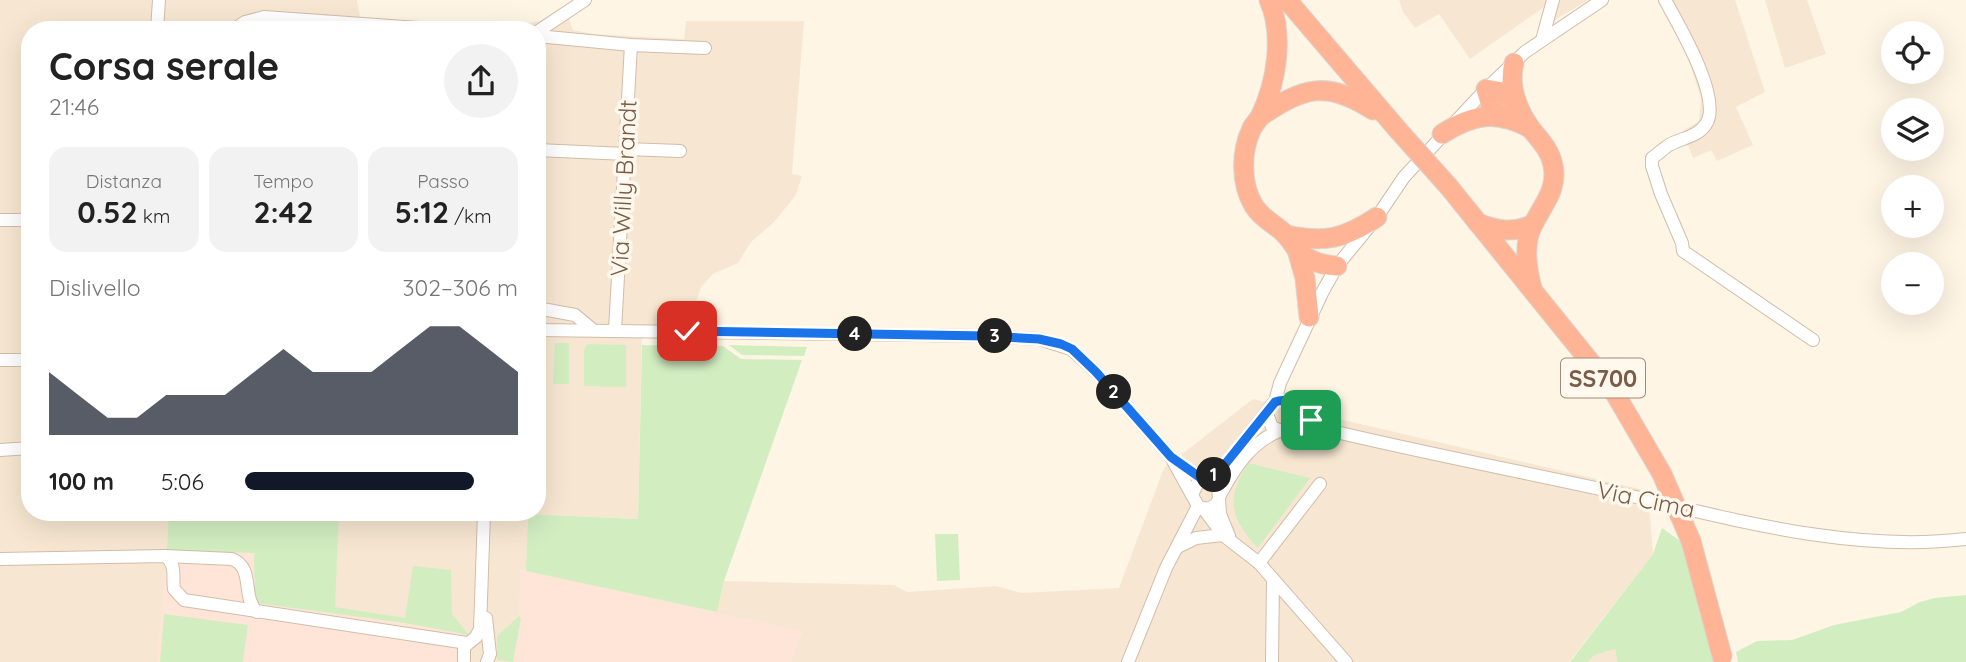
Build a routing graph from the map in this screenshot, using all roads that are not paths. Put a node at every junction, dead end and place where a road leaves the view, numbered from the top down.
1 (159, 0) edge
2 (585, 0) edge
3 (1269, 0) edge
4 (1287, 0) edge
5 (1553, 0) edge
6 (1602, 0) edge
7 (1665, 0) edge
8 (158, 21) edge
9 (249, 21) edge
10 (311, 21) edge
11 (546, 28) edge
12 (546, 35) edge
13 (1542, 40) junction
14 (631, 45) junction
15 (705, 48) dead end
16 (1514, 63) junction
17 (1486, 89) junction
18 (1511, 110) junction
19 (1261, 116) junction
20 (1393, 125) junction
21 (1442, 134) junction
22 (546, 150) edge
23 (626, 151) junction
24 (680, 151) dead end
25 (1377, 217) junction
26 (0, 220) edge
27 (21, 220) edge
28 (1478, 223) junction
29 (1532, 225) junction
30 (1298, 242) junction
31 (1337, 267) junction
32 (1533, 290) junction
33 (546, 310) edge
34 (1309, 317) junction
35 (546, 330) edge
36 (593, 330) junction
37 (615, 330) junction
38 (1813, 340) dead end
39 (0, 360) edge
40 (21, 360) edge
41 (1286, 371) junction
42 (1272, 406) junction
43 (1295, 406) junction
44 (1296, 426) junction
45 (1328, 430) junction
46 (1279, 431) junction
47 (21, 449) edge
48 (0, 450) edge
49 (1171, 457) junction
50 (1206, 481) junction
51 (1320, 484) dead end
52 (1220, 497) junction
53 (1198, 503) junction
54 (484, 521) edge
55 (490, 521) edge
56 (1227, 537) junction
57 (1966, 539) edge
58 (1178, 547) junction
59 (165, 555) junction
60 (193, 557) junction
61 (0, 559) edge
62 (1259, 563) junction
63 (174, 572) junction
64 (1273, 579) junction
65 (247, 590) junction
66 (218, 606) junction
67 (257, 611) junction
68 (476, 638) junction
69 (443, 641) junction
70 (488, 656) edge
71 (1722, 656) dead end
72 (465, 661) edge
73 (1128, 662) edge
74 (1272, 662) edge
75 (1346, 662) edge

1 - 8 street
2 - 11 street
3 - 19 highway
4 - 20 highway, SS700
5 - 13 street
6 - 13 street
7 - 38 street
9 - 10 street
12 - 14 street
13 - 16 street
14 - 15 street
14 - 23 street, Via Willy Brandt
16 - 17 street
16 - 18 highway, SS700
17 - 18 highway, SS700
17 - 21 street
18 - 21 highway
18 - 29 highway, SS700
19 - 20 highway, SS700
19 - 30 highway
20 - 28 highway, SS700, bridge
21 - 25 street
22 - 23 street
23 - 24 street
23 - 37 street, Via Willy Brandt
25 - 30 highway
25 - 31 street
26 - 27 street
28 - 29 highway
28 - 32 highway, SS700
29 - 32 highway, SS700
30 - 31 highway
30 - 34 highway
31 - 34 street
32 - 71 highway, SS700, bridge
33 - 36 street
34 - 41 street
35 - 36 street
36 - 37 street
37 - 49 street
39 - 40 street
41 - 42 street
41 - 43 street
42 - 43 street
42 - 46 street
42 - 50 street
43 - 44 street
43 - 45 street, Via Cima
44 - 45 street, Via Cima
44 - 46 street
45 - 57 street, Via Cima
46 - 52 street
47 - 48 street
49 - 50 street
49 - 53 street
50 - 52 street
50 - 53 street
51 - 62 street
52 - 53 street
52 - 56 street
53 - 56 street
53 - 58 street
54 - 68 street
55 - 68 street
56 - 58 street
56 - 62 street
58 - 73 street
59 - 60 street
59 - 61 street
59 - 63 street
60 - 63 street
60 - 65 street
62 - 64 street
63 - 66 street
64 - 74 street
64 - 75 street
65 - 66 street
65 - 67 street
66 - 67 street
67 - 69 street
68 - 69 street
68 - 70 street
68 - 72 street
69 - 72 street

